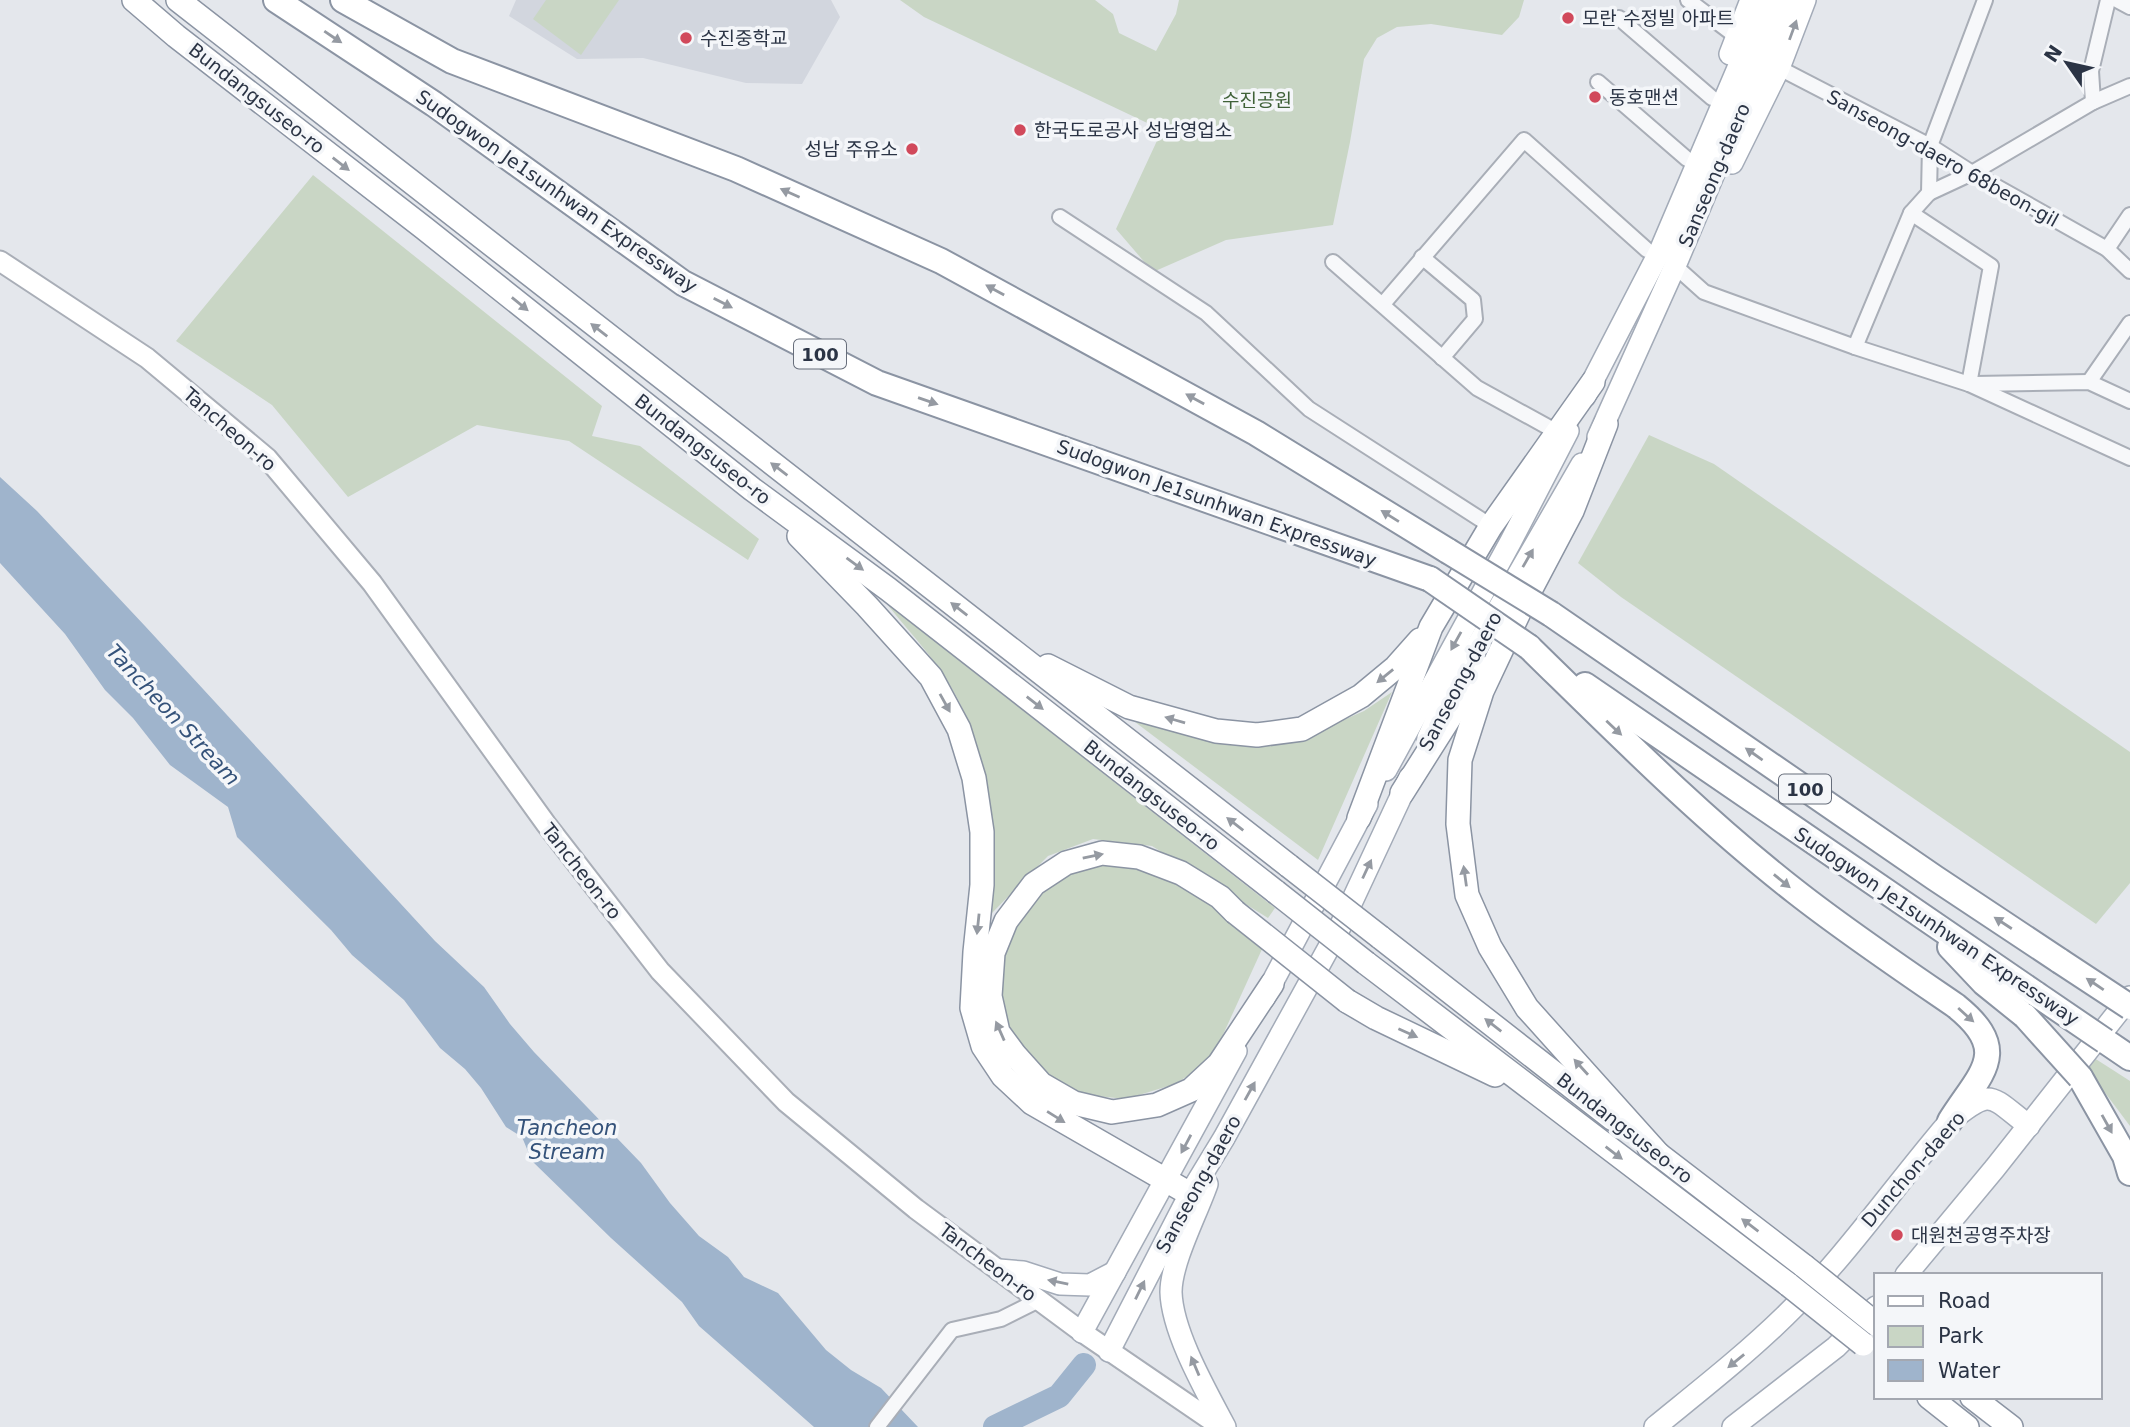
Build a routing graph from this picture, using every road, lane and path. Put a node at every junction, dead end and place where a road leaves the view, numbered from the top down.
1 (134, 0) edge
2 (178, 0) edge
3 (276, 0) edge
4 (342, 0) edge
5 (1688, 0) edge
6 (1751, 0) edge
7 (1767, 0) edge
8 (1787, 0) edge
9 (1805, 0) edge
10 (1985, 0) edge
11 (2108, 0) edge
12 (2117, 0) edge
13 (2130, 7) edge
14 (1619, 19) dead end
15 (1755, 35) junction
16 (1779, 68) junction
17 (1598, 82) dead end
18 (2130, 86) edge
19 (1712, 98) junction
20 (2093, 102) junction
21 (1930, 146) junction
22 (1687, 159) junction
23 (1972, 173) junction
24 (1929, 193) junction
25 (1911, 213) junction
26 (2130, 215) edge
27 (1060, 216) dead end
28 (2107, 249) junction
29 (1647, 250) junction
30 (1422, 257) junction
31 (0, 261) edge
32 (1333, 262) dead end
33 (1675, 266) junction
34 (2130, 271) edge
35 (1383, 304) junction
36 (2130, 323) edge
37 (1856, 347) junction
38 (1443, 358) junction
39 (1593, 382) junction
40 (2089, 382) junction
41 (1969, 384) junction
42 (2130, 401) edge
43 (1606, 424) junction
44 (1557, 432) junction
45 (2130, 458) edge
46 (752, 489) junction
47 (1490, 526) junction
48 (1523, 604) junction
49 (1431, 627) junction
50 (999, 640) junction
51 (1529, 647) junction
52 (1402, 793) junction
53 (1359, 818) junction
54 (1913, 909) junction
55 (1272, 984) junction
56 (2130, 997) edge
57 (2130, 1007) edge
58 (2130, 1058) edge
59 (1540, 1097) junction
60 (1950, 1121) junction
61 (2029, 1126) junction
62 (1224, 1138) junction
63 (1659, 1155) junction
64 (2130, 1173) edge
65 (1167, 1180) junction
66 (1190, 1194) junction
67 (999, 1270) junction
68 (1115, 1272) junction
69 (1908, 1273) edge
70 (1039, 1300) junction
71 (1874, 1309) edge
72 (1874, 1322) edge
73 (1082, 1332) junction
74 (1869, 1349) edge
75 (1109, 1351) junction
76 (1932, 1399) edge
77 (1975, 1399) edge
78 (877, 1427) edge
79 (1223, 1427) edge
80 (1655, 1427) edge
81 (1733, 1427) edge
82 (1967, 1427) edge
83 (2011, 1427) edge

1 -> 46 highway, Bundangsuseo-ro
50 -> 2 highway, Bundangsuseo-ro
3 -> 51 highway, Sudogwon Je1sunhwan Expressway / 100, bridge
57 -> 4 highway, Sudogwon Je1sunhwan Expressway / 100, bridge
5 - 15 street
6 - 15 main road
7 - 15 main road, Sanseong-daero
8 - 15 main road, Sanseong-daero
16 -> 9 main road
10 - 21 street
11 - 20 street
12 - 13 street
14 - 19 street, Sanseong-daero
15 - 19 main road
15 - 33 main road, Sanseong-daero
15 - 39 main road, Sanseong-daero
16 - 21 street, Sanseong-daero 68beon-gil
16 - 33 main road
17 - 22 street
18 - 20 street
19 - 22 main road
20 - 23 street
21 - 23 street, Sanseong-daero 68beon-gil
21 - 24 street
22 - 29 main road
23 - 24 street
23 - 28 street, Sanseong-daero 68beon-gil
24 - 25 street
25 - 37 street
25 - 41 street
26 - 28 street
27 - 47 street
28 - 34 street, Sanseong-daero 68beon-gil
29 - 30 street
29 - 39 main road
30 - 35 street
30 - 38 street
31 - 67 main road, Tancheon-ro
32 - 35 street
33 - 37 street
33 - 43 main road, Sanseong-daero
35 - 38 street
36 - 40 street
37 - 41 street
38 - 44 street
39 - 44 highway
39 -> 53 main road, Sanseong-daero
40 - 41 street
40 - 42 street
41 - 45 street
43 - 48 highway
52 -> 43 main road, Sanseong-daero
44 - 47 highway
46 -> 59 highway, Bundangsuseo-ro, bridge
46 -> 65 highway
47 - 49 highway
48 - 52 highway
63 -> 48 highway
49 -> 50 highway
49 - 53 highway
63 -> 50 highway, Bundangsuseo-ro, bridge
51 - 54 highway, Sudogwon Je1sunhwan Expressway / 100
51 -> 60 highway
62 -> 52 main road, Sanseong-daero
53 - 55 main road, Sanseong-daero
54 - 58 highway, Sudogwon Je1sunhwan Expressway / 100, bridge
54 -> 64 highway, bridge
55 -> 59 highway, bridge
55 -> 65 main road, Sanseong-daero
56 - 61 main road
59 -> 74 highway, Bundangsuseo-ro, bridge
60 - 61 main road, Dunchon-daero
60 -> 80 main road, Dunchon-daero
61 - 69 main road
62 - 66 main road, Sanseong-daero
79 -> 62 main road
72 -> 63 highway, Bundangsuseo-ro, bridge
65 - 66 highway
65 - 68 main road, Sanseong-daero
75 -> 66 main road, Sanseong-daero
68 -> 67 main road
67 - 70 main road, Tancheon-ro
68 - 73 main road, Sanseong-daero
70 - 73 main road, Tancheon-ro
70 - 78 street
71 - 81 main road
73 - 75 main road, Tancheon-ro
75 - 79 main road, Tancheon-ro
76 - 82 highway
77 - 83 highway

